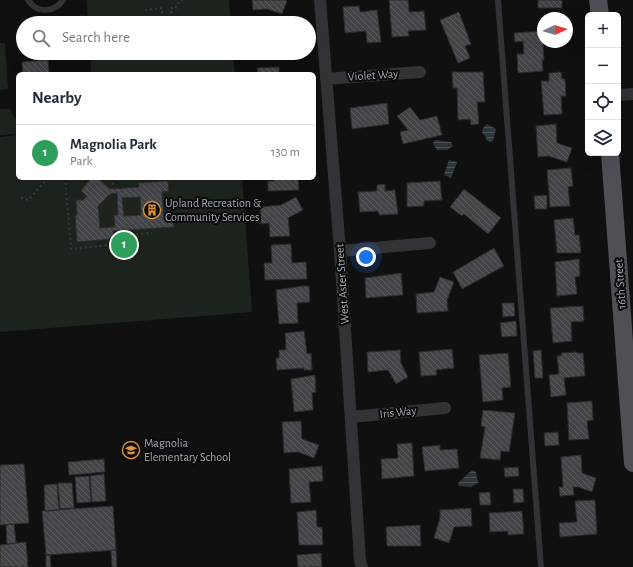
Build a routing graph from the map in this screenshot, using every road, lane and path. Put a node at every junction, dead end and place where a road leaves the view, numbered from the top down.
1 (28, 0) edge
2 (63, 0) edge
3 (182, 0) edge
4 (320, 0) edge
5 (498, 0) edge
6 (598, 0) edge
7 (145, 10) dead end
8 (600, 12) edge
9 (163, 16) edge
10 (172, 16) edge
11 (420, 72) dead end
12 (326, 79) junction
13 (633, 94) edge
14 (621, 95) edge
15 (610, 156) edge
16 (46, 180) edge
17 (66, 180) edge
18 (112, 180) edge
19 (132, 180) edge
20 (133, 183) dead end
21 (113, 185) dead end
22 (21, 198) dead end
23 (152, 233) dead end
24 (430, 243) dead end
25 (340, 251) junction
26 (445, 408) dead end
27 (351, 417) junction
28 (633, 463) edge
29 (362, 567) edge
30 (541, 567) edge

1 - 2 lane
3 - 10 path
4 - 12 street, West Aster Street
5 - 30 lane
6 - 8 main road
7 - 9 path
11 - 12 street, Violet Way
12 - 25 street, West Aster Street
13 - 14 street
15 - 28 main road, 16th Street
16 - 22 path
17 - 23 path
18 - 21 path
19 - 20 path
24 - 25 street
25 - 27 street, West Aster Street
26 - 27 street, Iris Way
27 - 29 street, West Aster Street

